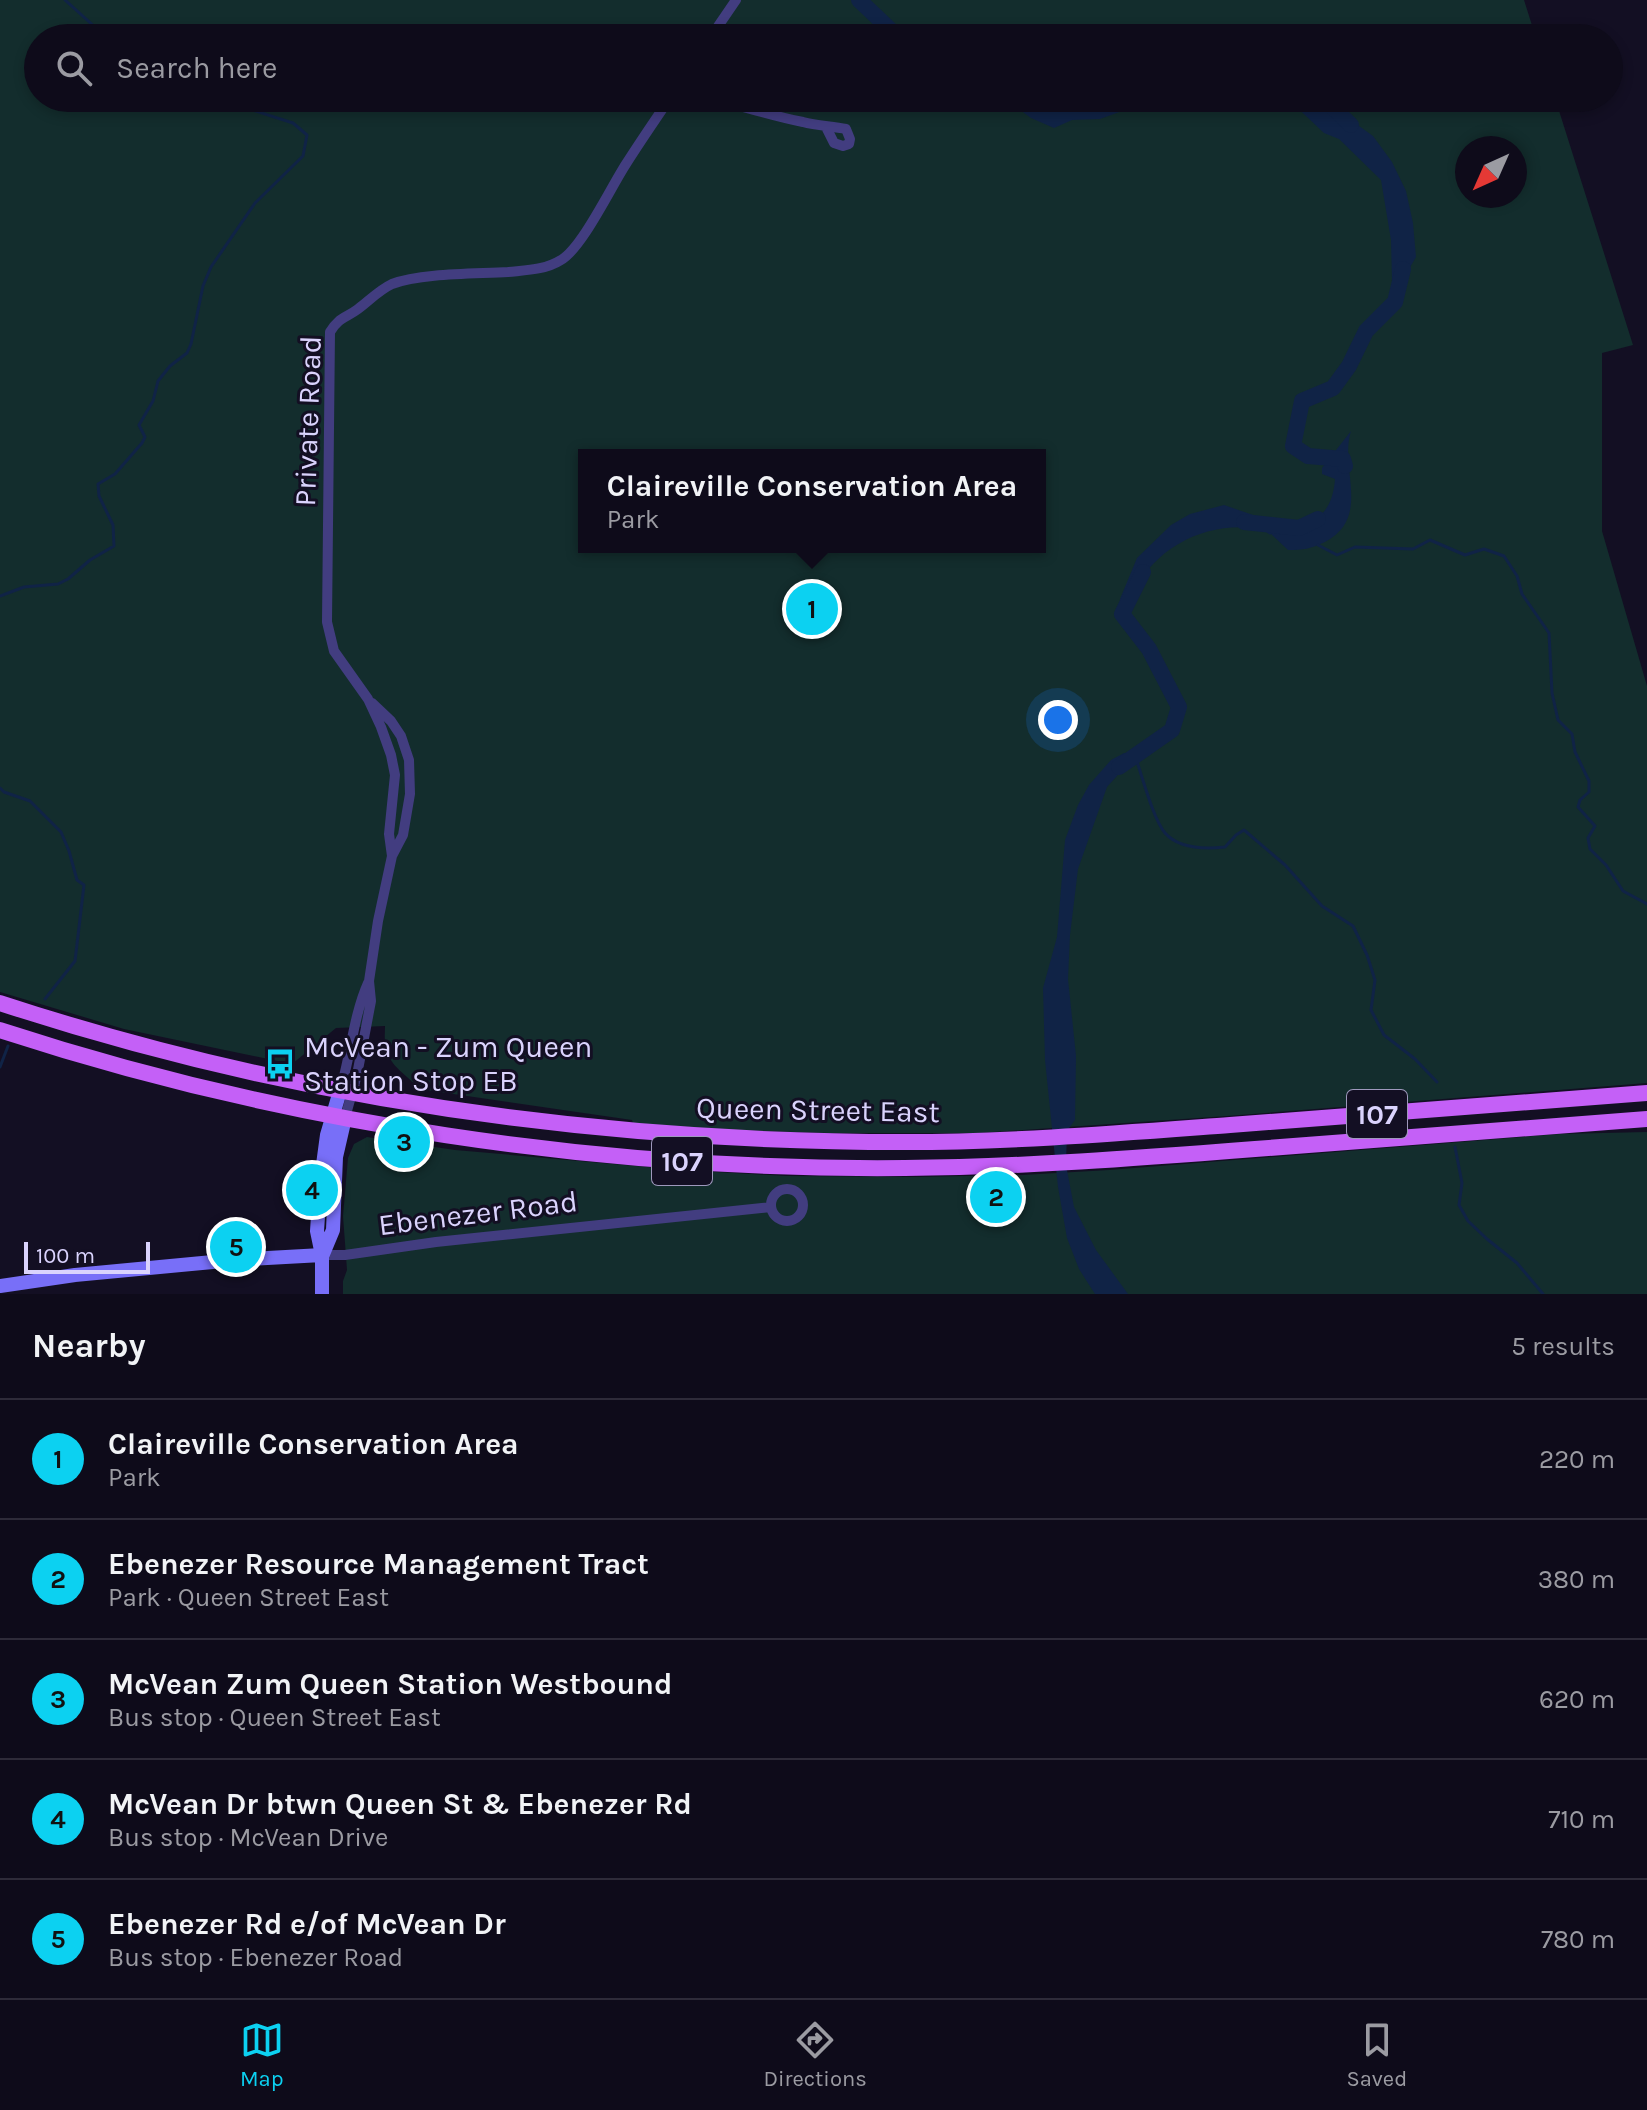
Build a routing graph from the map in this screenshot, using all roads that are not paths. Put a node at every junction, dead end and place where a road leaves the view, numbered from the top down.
1 (736, 0) edge
2 (720, 24) edge
3 (661, 112) edge
4 (767, 112) edge
5 (826, 127) dead end
6 (368, 699) junction
7 (392, 856) junction
8 (0, 1003) edge
9 (0, 1030) edge
10 (346, 1092) junction
11 (1647, 1093) edge
12 (339, 1116) junction
13 (1647, 1119) edge
14 (771, 1207) dead end
15 (322, 1255) junction
16 (0, 1286) edge
17 (322, 1294) edge

1 - 2 street
3 - 6 street, Private Road
4 - 5 street
6 - 7 street
6 - 7 street
7 - 10 street
8 - 10 main road, Queen Street East / 107
9 - 12 main road, Queen Street East / 107
10 - 11 main road, Queen Street East / 107
10 - 12 main road
12 - 13 main road, Queen Street East / 107
12 - 15 main road
14 - 15 street, Ebenezer Road
15 - 16 main road, Ebenezer Road
15 - 17 main road

